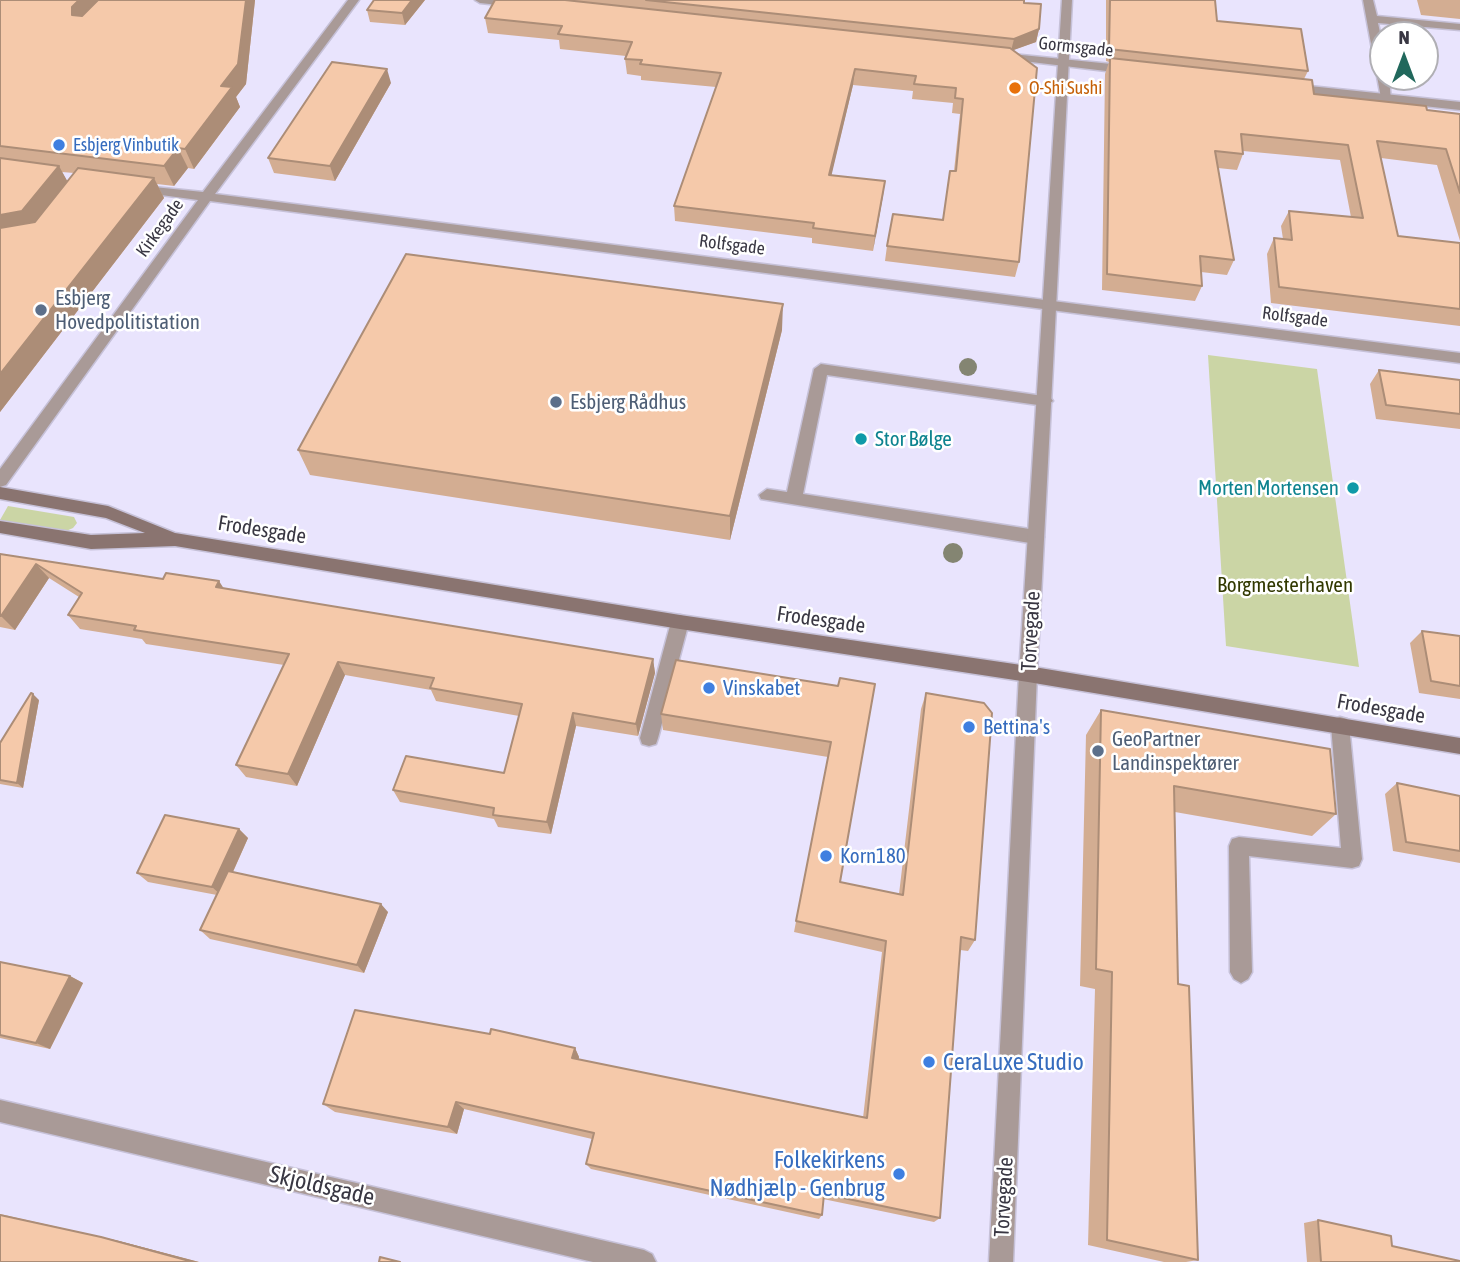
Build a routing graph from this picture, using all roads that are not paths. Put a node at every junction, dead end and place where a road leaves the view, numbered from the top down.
1 (354, 0) edge
2 (480, 0) edge
3 (1067, 0) edge
4 (1368, 0) edge
5 (533, 6) edge
6 (1372, 19) junction
7 (1460, 27) edge
8 (988, 55) edge
9 (1063, 63) junction
10 (1141, 71) edge
11 (1277, 86) edge
12 (1387, 98) junction
13 (1460, 106) edge
14 (125, 186) edge
15 (206, 196) junction
16 (1050, 305) junction
17 (1460, 358) edge
18 (1045, 401) junction
19 (0, 481) edge
20 (0, 493) edge
21 (767, 495) dead end
22 (794, 499) junction
23 (0, 527) edge
24 (1036, 537) junction
25 (175, 539) junction
26 (680, 622) junction
27 (1028, 674) junction
28 (1340, 725) junction
29 (649, 738) dead end
30 (1460, 746) edge
31 (1241, 972) dead end
32 (0, 1111) edge
33 (644, 1262) edge
34 (1001, 1262) edge

1 - 15 street, Kirkegade
2 - 5 street
3 - 9 street, Torvegade
4 - 6 street
6 - 7 street
6 - 12 street
8 - 9 street, Gormsgade
9 - 10 street, Gormsgade
9 - 16 street, Torvegade
11 - 12 street
12 - 13 street
14 - 15 street, Rolfsgade
15 - 16 street, Rolfsgade
15 - 19 street, Kirkegade
16 - 17 street, Rolfsgade
16 - 18 street, Torvegade
18 - 22 street
18 - 24 street, Torvegade
20 - 25 main road, Frodesgade
21 - 22 street
22 - 24 street
23 - 25 main road, Frodesgade
24 - 27 street, Torvegade
25 - 26 main road, Frodesgade
26 - 27 main road, Frodesgade
26 - 29 street
27 - 28 main road, Frodesgade
27 - 34 street, Torvegade
28 - 30 main road, Frodesgade
28 - 31 street
32 - 33 street, Skjoldsgade

